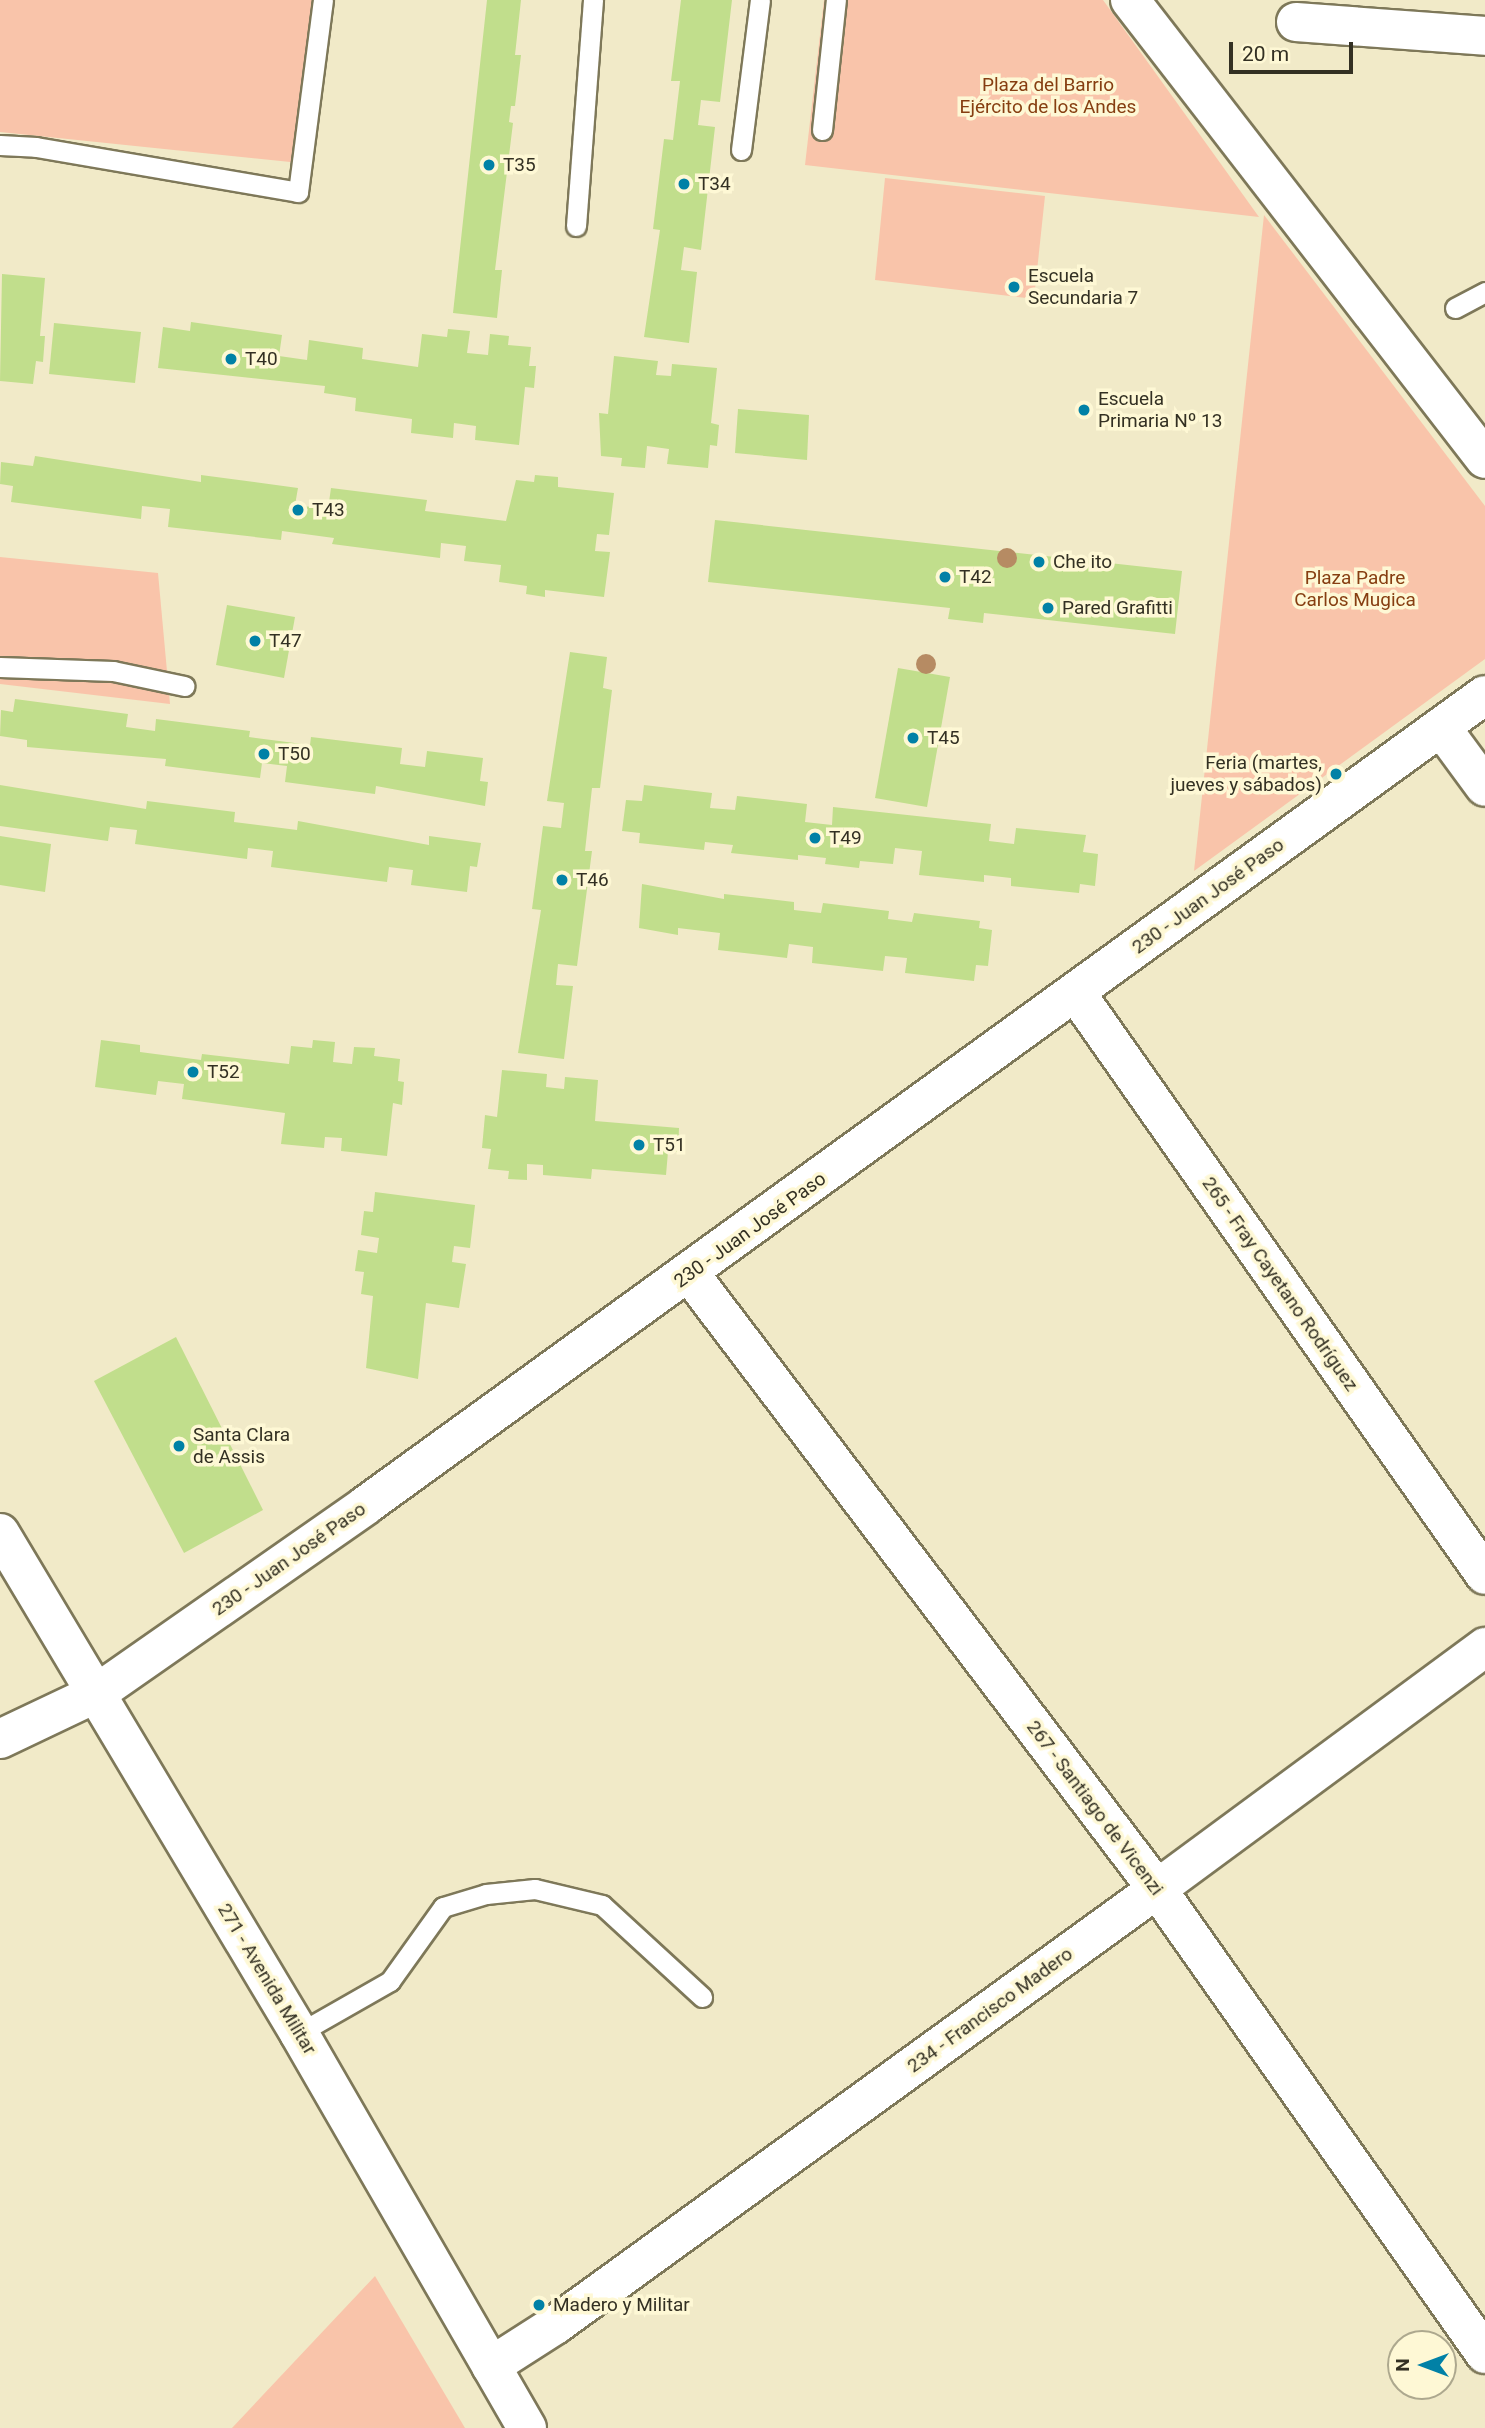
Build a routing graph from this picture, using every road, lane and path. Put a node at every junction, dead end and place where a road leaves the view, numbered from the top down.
1 (323, 0) edge
2 (593, 0) edge
3 (760, 0) edge
4 (836, 0) edge
5 (1129, 0) edge
6 (1296, 22) dead end
7 (1485, 36) edge
8 (822, 130) dead end
9 (0, 145) edge
10 (741, 150) dead end
11 (576, 226) dead end
12 (1485, 292) edge
13 (1455, 308) dead end
14 (1485, 459) edge
15 (0, 667) edge
16 (184, 686) dead end
17 (1485, 695) edge
18 (1441, 727) junction
19 (1485, 787) edge
20 (1076, 993) junction
21 (690, 1274) junction
22 (0, 1533) edge
23 (1485, 1575) edge
24 (1485, 1647) edge
25 (97, 1693) junction
26 (0, 1739) edge
27 (1157, 1889) junction
28 (702, 1997) dead end
29 (299, 2033) junction
30 (1485, 2354) edge
31 (491, 2366) junction
32 (527, 2428) edge

1 - 9 lane
2 - 11 lane
3 - 10 lane
4 - 8 lane
5 - 14 street
6 - 7 street
12 - 13 lane
15 - 16 lane
17 - 18 street, 230 - Juan José Paso
18 - 19 street
18 - 20 street, 230 - Juan José Paso
20 - 21 street, 230 - Juan José Paso
20 - 23 street, 265 - Fray Cayetano Rodríguez
21 - 25 street, 230 - Juan José Paso
21 - 27 street, 267 - Santiago de Vicenzi
22 - 25 street, 271 - Avenida Militar
24 - 27 street, 234 - Francisco Madero
25 - 26 street, 230 - Juan José Paso
25 - 29 street, 271 - Avenida Militar
27 - 30 street, 267 - Santiago de Vicenzi
27 - 31 street, 234 - Francisco Madero
28 - 29 lane
29 - 31 street, 271 - Avenida Militar
31 - 32 street, 271 - Avenida Militar

